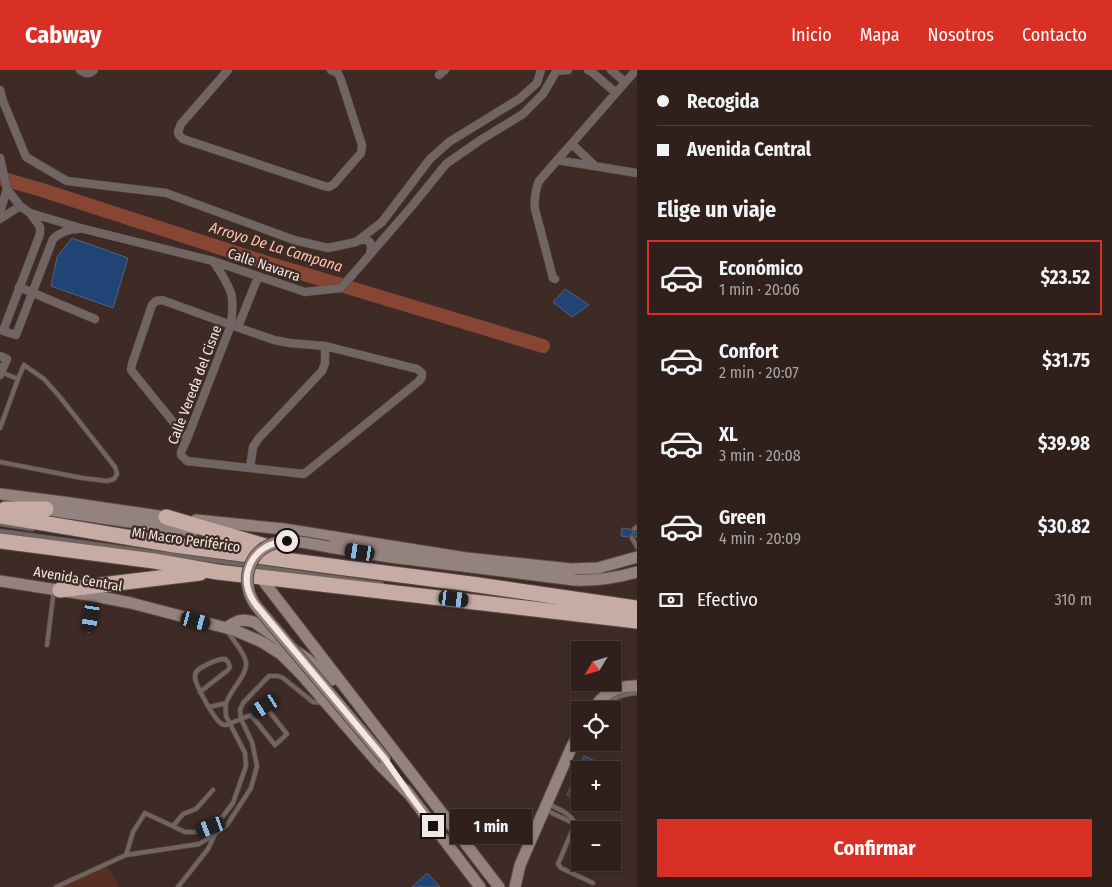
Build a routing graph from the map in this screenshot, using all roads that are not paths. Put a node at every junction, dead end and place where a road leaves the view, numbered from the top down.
1 (80, 70) edge
2 (94, 70) edge
3 (228, 70) edge
4 (331, 70) edge
5 (541, 70) edge
6 (568, 70) edge
7 (588, 70) edge
8 (611, 70) edge
9 (636, 70) edge
10 (557, 71) edge
11 (625, 82) junction
12 (0, 90) edge
13 (616, 93) junction
14 (3, 102) junction
15 (0, 110) edge
16 (572, 144) junction
17 (0, 158) edge
18 (558, 160) junction
19 (595, 166) junction
20 (637, 173) edge
21 (6, 183) junction
22 (20, 206) junction
23 (0, 212) edge
24 (30, 213) junction
25 (0, 219) edge
26 (84, 229) junction
27 (356, 242) junction
28 (369, 256) junction
29 (213, 261) junction
30 (258, 277) junction
31 (555, 279) dead end
32 (19, 287) junction
33 (33, 293) junction
34 (95, 319) dead end
35 (234, 326) junction
36 (325, 346) junction
37 (3, 357) edge
38 (0, 373) edge
39 (18, 379) junction
40 (0, 428) edge
41 (187, 439) junction
42 (0, 462) edge
43 (250, 468) junction
44 (0, 494) edge
45 (0, 501) edge
46 (0, 509) edge
47 (46, 509) junction
48 (0, 516) edge
49 (166, 517) junction
50 (0, 524) edge
51 (38, 530) dead end
52 (0, 531) edge
53 (195, 531) tunnel mouth
54 (632, 538) dead end
55 (0, 541) edge
56 (134, 544) dead end
57 (637, 547) edge
58 (637, 558) edge
59 (338, 567) junction
60 (217, 572) junction
61 (637, 572) edge
62 (380, 579) dead end
63 (0, 581) edge
64 (264, 582) dead end
65 (384, 584) dead end
66 (57, 590) junction
67 (96, 590) junction
68 (492, 599) dead end
69 (637, 608) edge
70 (637, 619) edge
71 (226, 628) junction
72 (89, 631) dead end
73 (47, 645) dead end
74 (637, 686) edge
75 (200, 692) junction
76 (637, 693) edge
77 (351, 696) junction
78 (600, 701) edge
79 (611, 701) edge
80 (226, 703) junction
81 (328, 703) junction
82 (209, 707) junction
83 (251, 715) junction
84 (240, 718) junction
85 (230, 724) junction
86 (571, 748) edge
87 (212, 790) dead end
88 (410, 795) junction
89 (545, 806) junction
90 (221, 819) junction
91 (227, 825) junction
92 (173, 826) junction
93 (215, 834) junction
94 (126, 855) junction
95 (593, 884) dead end
96 (56, 887) edge
97 (178, 887) edge
98 (480, 887) edge
99 (499, 887) edge
100 (515, 887) edge

1 - 2 street
3 - 4 street
5 - 27 street
6 - 10 street
7 - 13 street
8 - 11 street
9 - 11 street
10 - 28 street, Calle Navarra
11 - 13 street
12 - 14 street
13 - 16 street
14 - 15 street
14 - 27 street
16 - 18 street
16 - 19 street
17 - 21 street, Calle Navarra
18 - 19 street
18 - 31 street
19 - 20 street
21 - 22 street, Calle Navarra
21 - 23 street
22 - 24 street, Calle Navarra
22 - 25 street
24 - 26 street, Calle Navarra
24 - 32 street
26 - 29 street, Calle Navarra
26 - 33 street
27 - 28 street
28 - 30 street, Calle Navarra
29 - 30 street, Calle Navarra
29 - 35 street, Calle Vereda del Cisne
30 - 35 street, Calle Vereda del Cisne
32 - 33 street
32 - 33 street
33 - 34 street
35 - 36 street
35 - 41 street, Calle Vereda del Cisne
35 - 41 street
36 - 43 street
36 - 43 street
37 - 38 street
38 - 39 lane
39 - 40 lane
39 - 42 lane
41 - 43 street, Calle Vereda del Cisne
44 - 49 main road
45 - 47 main road
46 - 47 highway
47 - 53 main road
48 - 59 highway
49 - 58 main road
49 - 59 highway
50 - 51 lane
52 - 65 lane, Mi Macro Periférico
54 - 57 lane
55 - 60 highway
56 - 62 lane, Mi Macro Periférico
59 - 69 highway
60 - 67 highway
60 - 70 highway
61 - 88 main road, bridge
63 - 66 main road, Avenida Central
64 - 77 main road
66 - 67 highway
66 - 73 lane
67 - 71 main road, Avenida Central
67 - 72 lane
68 - 70 lane
71 - 77 main road
71 - 80 lane
71 - 81 main road, Avenida Central
74 - 78 main road
75 - 75 lane
75 - 82 lane
76 - 79 lane
77 - 99 main road
80 - 82 lane
80 - 85 lane
81 - 84 lane
81 - 88 main road, Avenida Central
82 - 85 lane
83 - 83 lane
83 - 84 lane
84 - 85 lane
84 - 91 lane
85 - 90 lane
86 - 89 main road
87 - 92 lane
88 - 98 main road
89 - 95 lane
89 - 100 main road
90 - 91 lane
90 - 92 lane
91 - 93 lane
92 - 94 lane
93 - 94 lane
93 - 97 lane
94 - 96 lane

